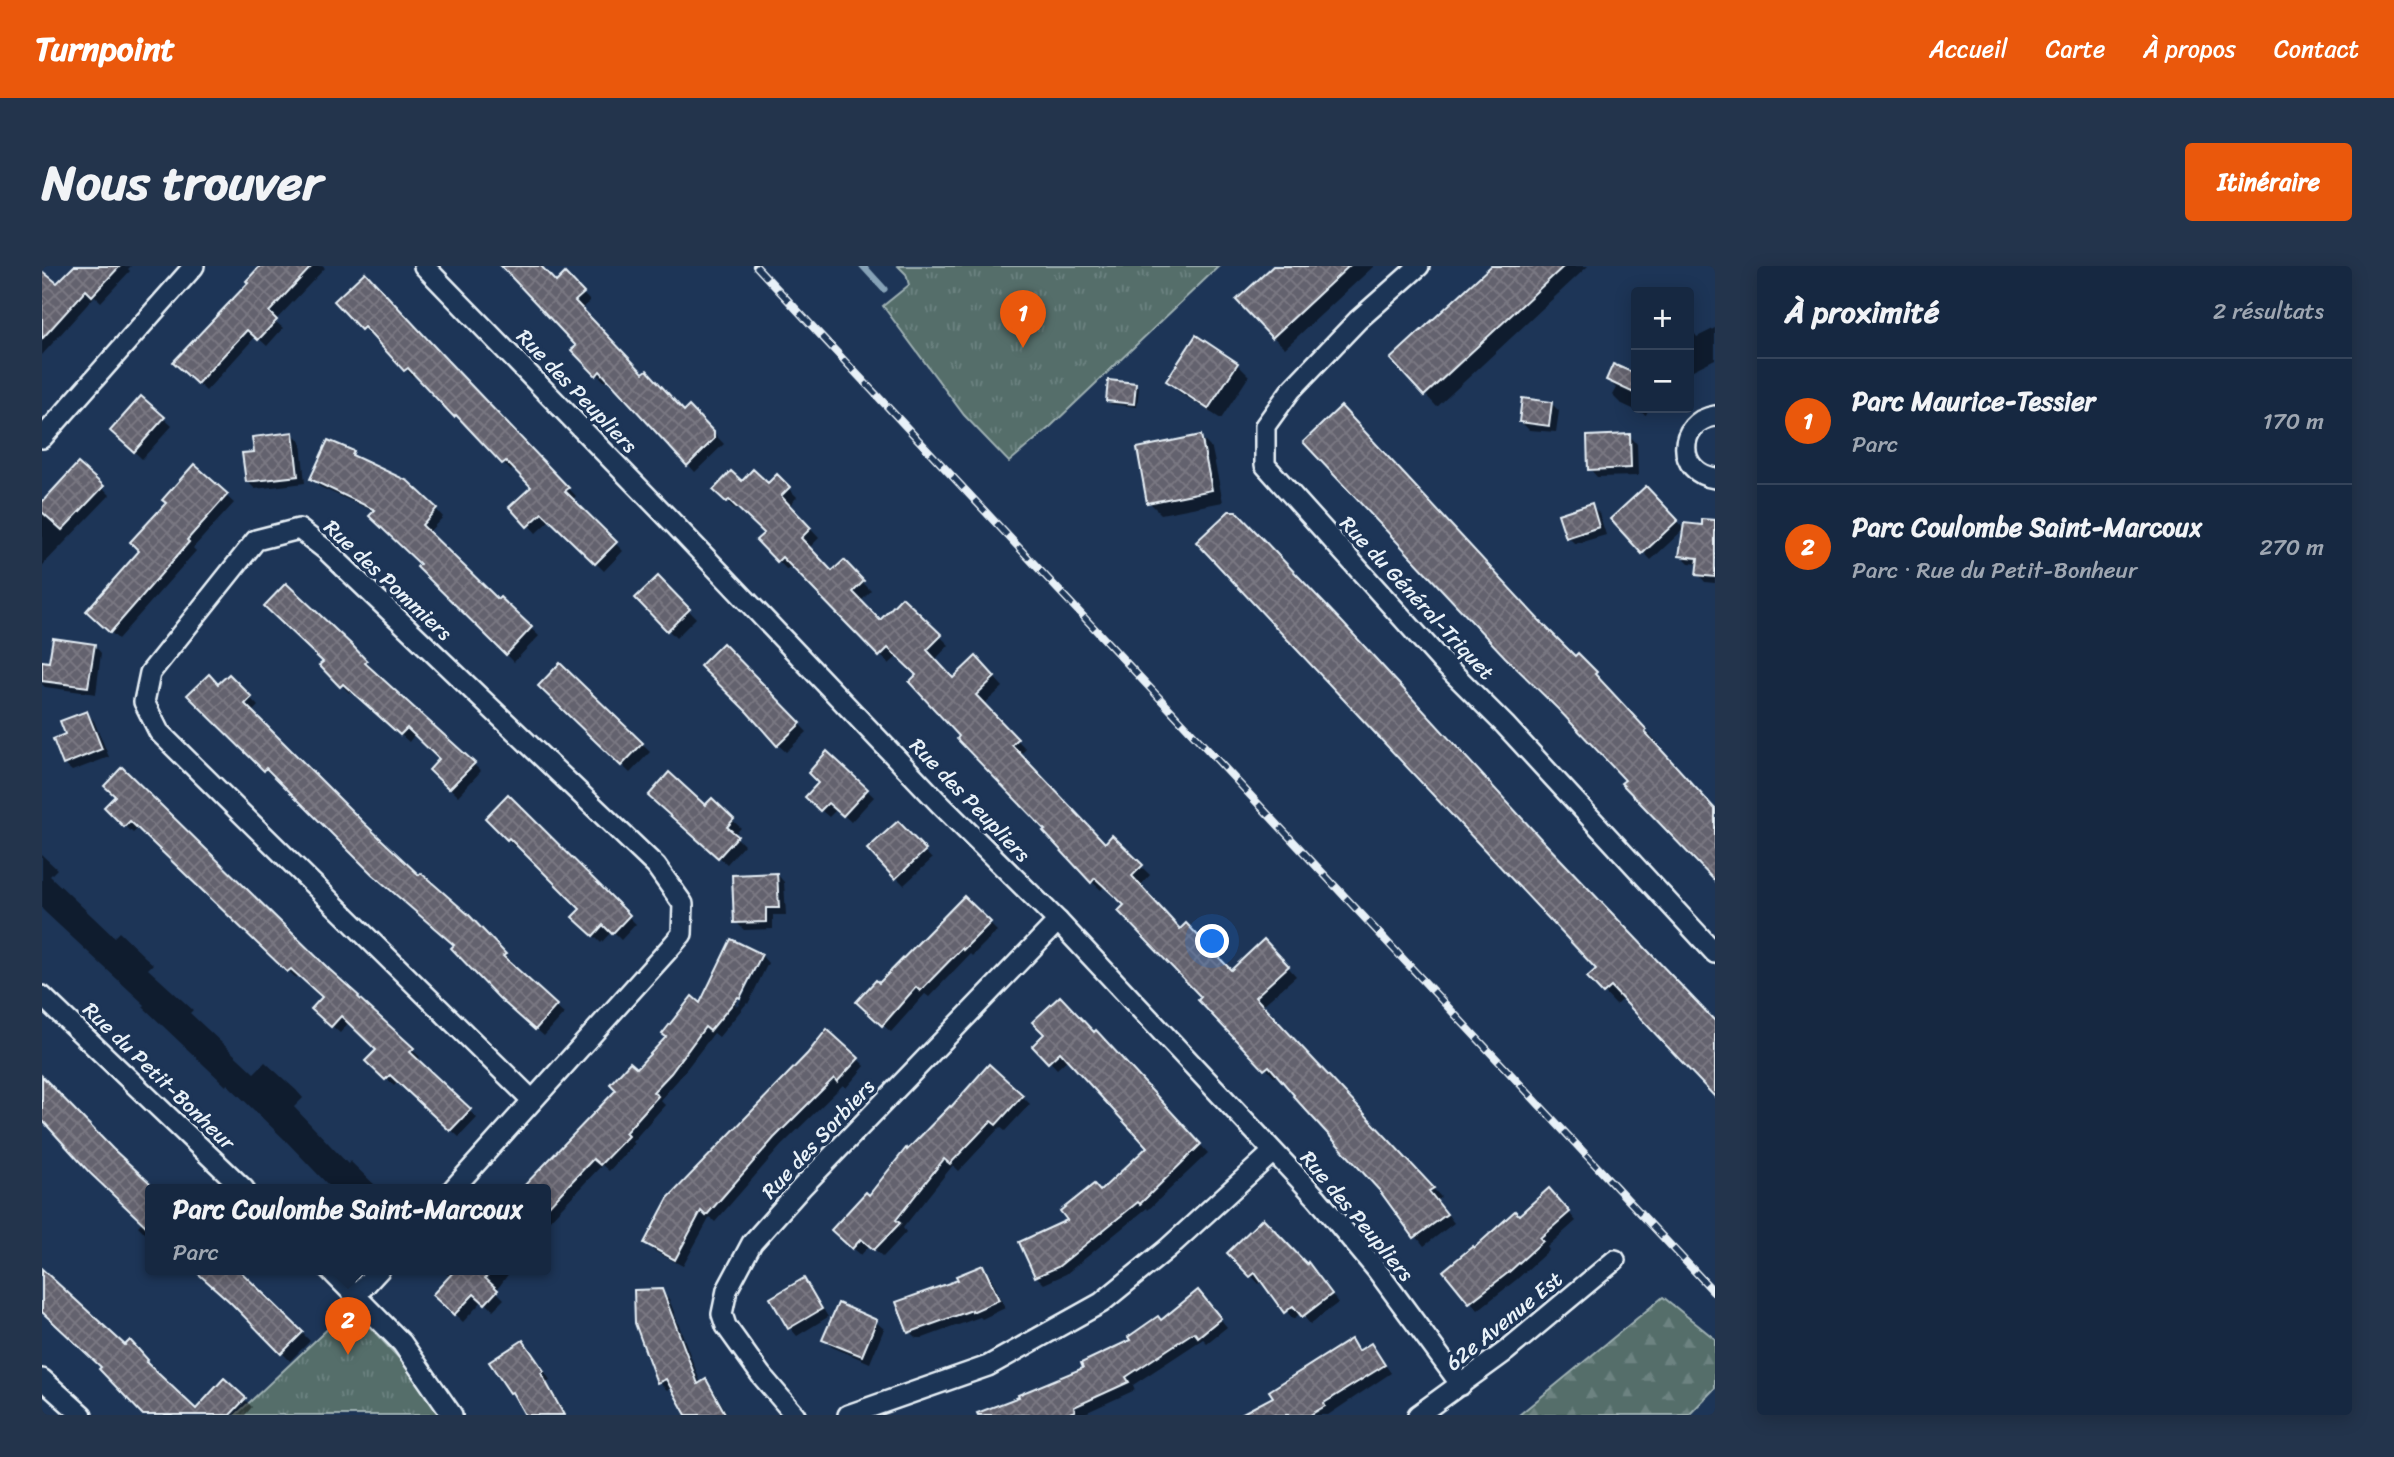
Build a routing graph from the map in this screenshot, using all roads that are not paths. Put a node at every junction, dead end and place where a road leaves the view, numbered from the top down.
1 (194, 266) edge
2 (424, 266) edge
3 (1419, 266) edge
4 (1715, 416) edge
5 (42, 438) edge
6 (1715, 478) edge
7 (1058, 922) junction
8 (1715, 953) edge
9 (42, 996) edge
10 (533, 1100) junction
11 (1273, 1152) junction
12 (239, 1184) edge
13 (457, 1184) edge
14 (1615, 1260) dead end
15 (335, 1275) edge
16 (374, 1275) edge
17 (356, 1295) junction
18 (42, 1379) edge
19 (1461, 1385) junction
20 (82, 1415) edge
21 (452, 1415) edge
22 (795, 1415) edge
23 (848, 1415) edge
24 (1418, 1415) edge

1 - 5 street
2 - 7 street, Rue des Peupliers
3 - 8 street, Rue du Général-Triquet
4 - 6 street
7 - 11 street, Rue des Peupliers
7 - 22 street, Rue des Sorbiers
9 - 12 street, Rue du Petit-Bonheur
10 - 10 street, Rue des Pommiers
10 - 13 street, Rue des Pommiers
11 - 19 street, Rue des Peupliers
11 - 23 street
14 - 19 street, 62e Avenue Est
15 - 17 street
16 - 17 street
17 - 21 street
18 - 20 street
19 - 24 street, 62e Avenue Est

